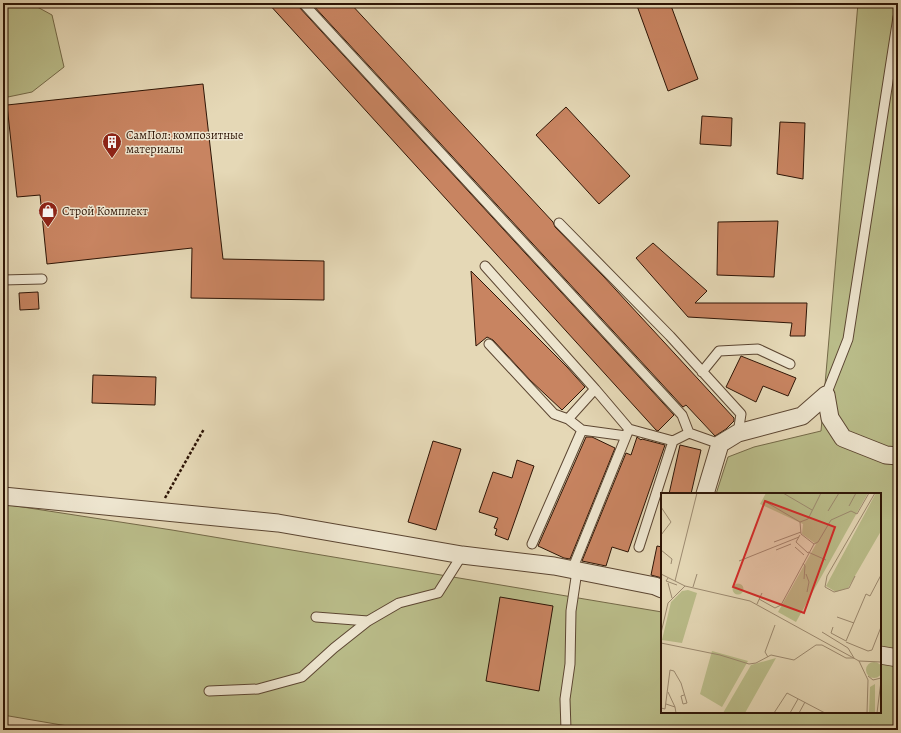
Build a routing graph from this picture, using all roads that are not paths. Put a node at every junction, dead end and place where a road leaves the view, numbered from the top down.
1 (303, 3) edge
2 (898, 17) edge
3 (559, 223) dead end
4 (485, 266) dead end
5 (42, 279) dead end
6 (3, 280) edge
7 (489, 344) dead end
8 (790, 364) dead end
9 (702, 372) junction
10 (595, 389) junction
11 (826, 395) junction
12 (568, 419) junction
13 (582, 430) junction
14 (627, 433) junction
15 (689, 433) junction
16 (738, 433) junction
17 (673, 441) junction
18 (720, 444) junction
19 (898, 456) edge
20 (705, 493) edge
21 (3, 496) edge
22 (532, 544) dead end
23 (639, 547) dead end
24 (462, 555) junction
25 (574, 570) junction
26 (661, 589) edge
27 (316, 618) dead end
28 (368, 621) junction
29 (881, 655) edge
30 (898, 658) edge
31 (209, 691) dead end
32 (566, 730) edge

1 - 15 lane
2 - 11 lane
3 - 9 lane
4 - 10 lane
5 - 6 lane
7 - 12 lane
8 - 9 lane
9 - 16 lane
10 - 12 lane
10 - 14 lane
11 - 16 street
11 - 19 street
12 - 13 lane
13 - 14 lane
13 - 22 lane
14 - 17 lane
14 - 25 lane
15 - 17 lane
15 - 18 lane
16 - 18 street
17 - 23 lane
18 - 20 street
21 - 24 street
24 - 25 street
24 - 28 lane
25 - 26 street
25 - 32 lane
27 - 28 lane
28 - 31 lane
29 - 30 street

